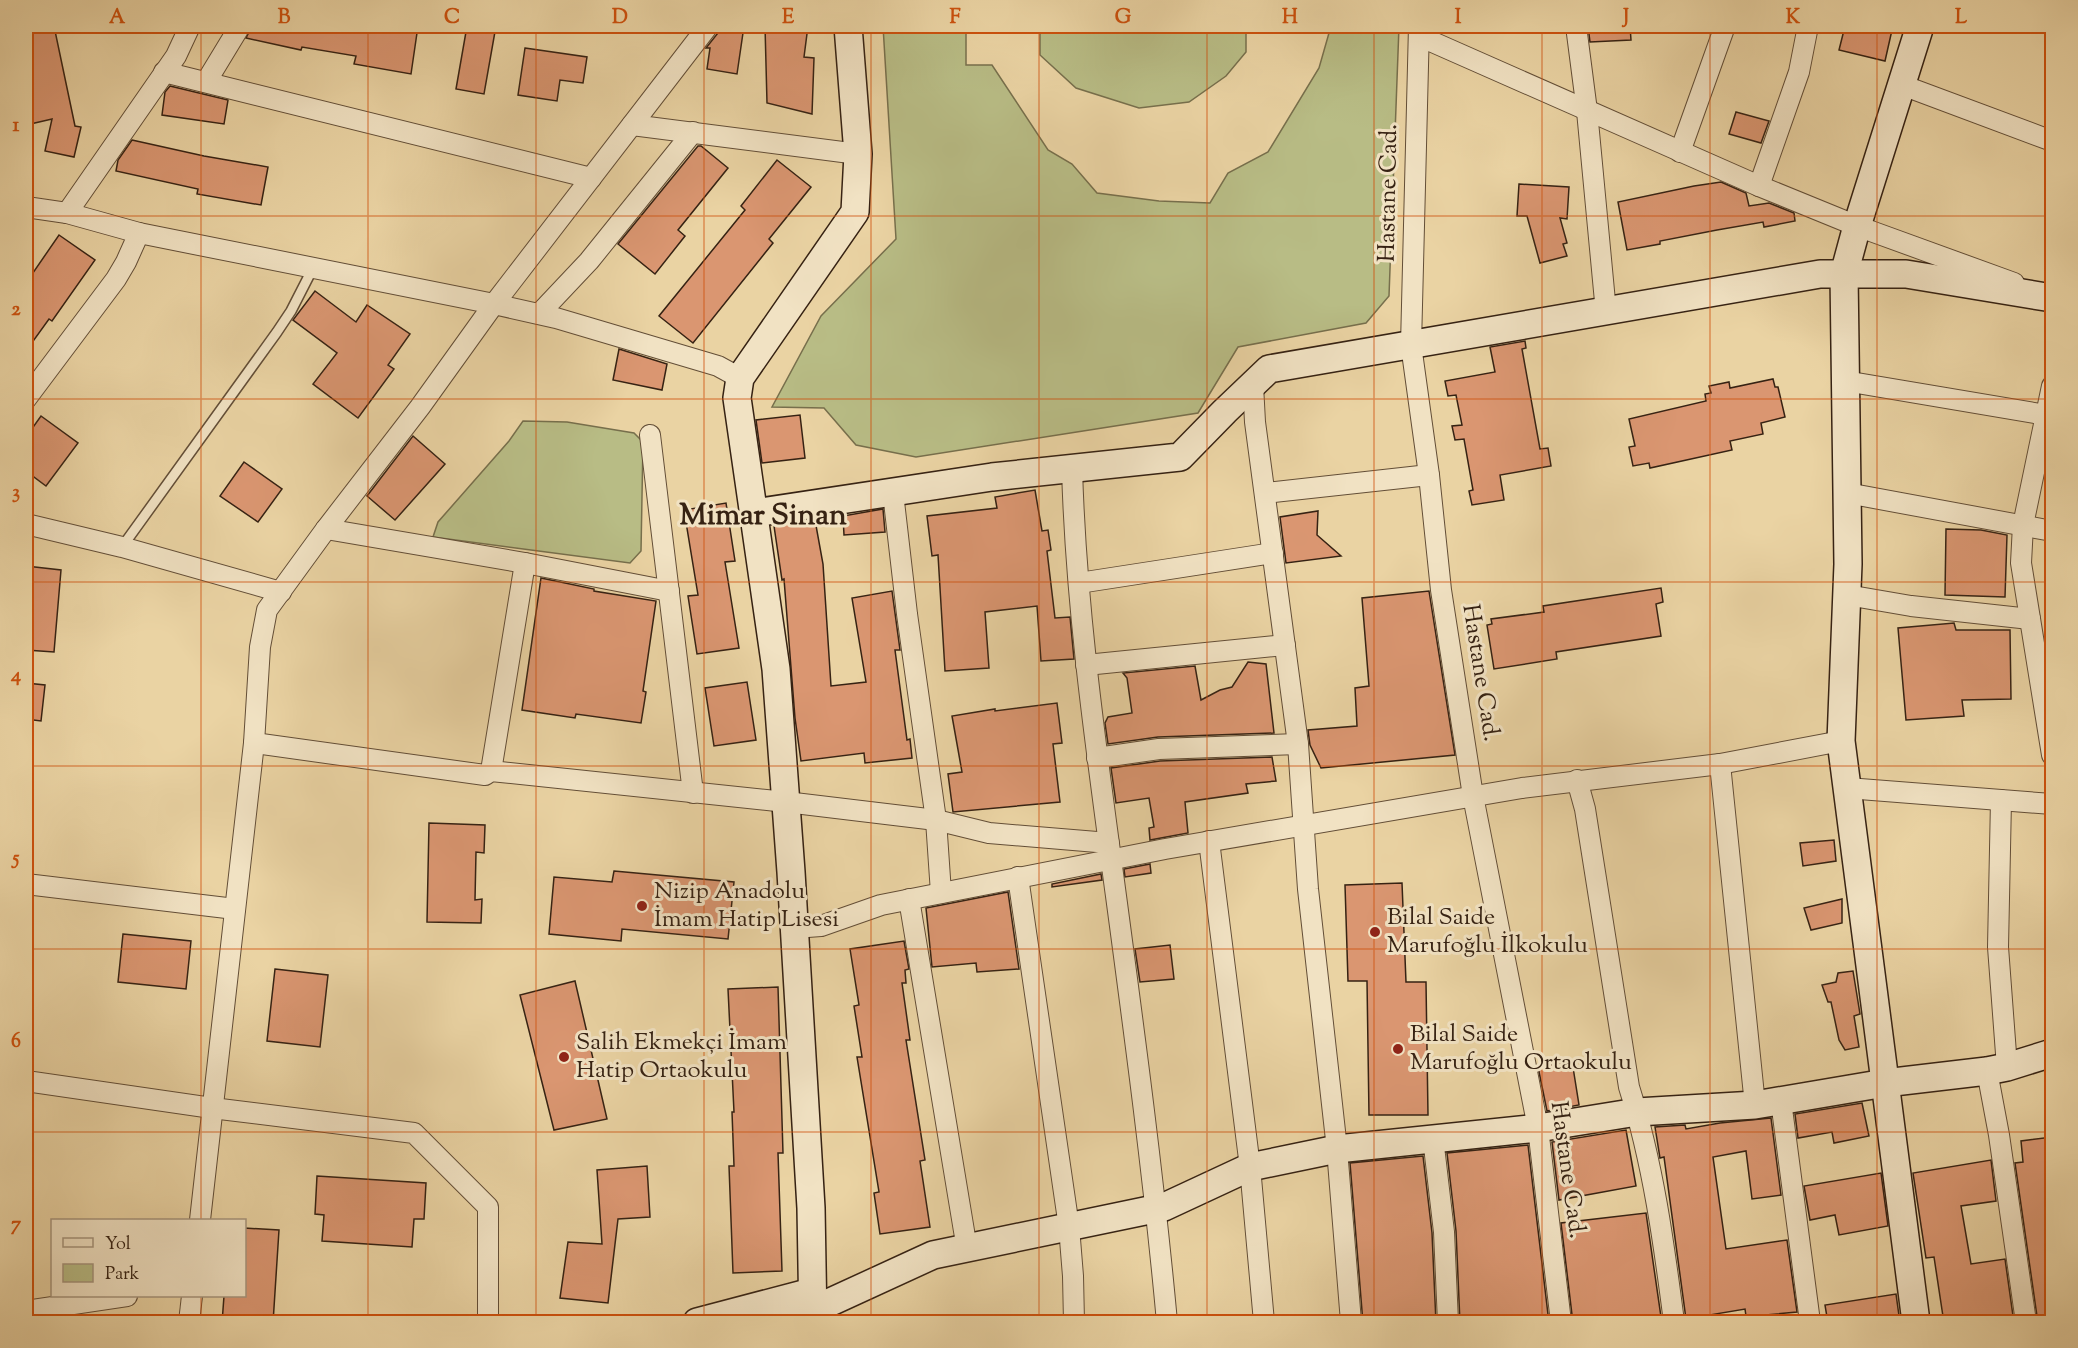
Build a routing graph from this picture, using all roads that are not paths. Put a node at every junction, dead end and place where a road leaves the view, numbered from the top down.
1 (190, 26) edge
2 (240, 26) edge
3 (705, 26) edge
4 (849, 26) edge
5 (1576, 26) edge
6 (1725, 26) edge
7 (1808, 26) edge
8 (1920, 26) edge
9 (1419, 31) edge
10 (164, 72) junction
11 (206, 82) junction
12 (1902, 85) junction
13 (1587, 111) junction
14 (632, 125) junction
15 (693, 132) junction
16 (2052, 141) edge
17 (1680, 152) junction
18 (858, 154) junction
19 (591, 178) junction
20 (1759, 186) junction
21 (26, 207) edge
22 (67, 213) junction
23 (1857, 226) junction
24 (139, 233) junction
25 (313, 268) junction
26 (1844, 274) junction
27 (2052, 297) edge
28 (494, 304) junction
29 (1606, 312) junction
30 (539, 314) junction
31 (1411, 345) junction
32 (740, 378) junction
33 (1845, 381) junction
34 (1252, 385) junction
35 (2052, 386) edge
36 (26, 399) edge
37 (2050, 415) edge
38 (650, 435) dead end
39 (1072, 468) junction
40 (1429, 475) junction
41 (893, 493) junction
42 (1264, 493) junction
43 (1847, 493) junction
44 (754, 513) junction
45 (26, 524) edge
46 (2023, 525) junction
47 (326, 529) junction
48 (2052, 531) edge
49 (122, 546) junction
50 (1273, 553) junction
51 (525, 563) junction
52 (1079, 583) junction
53 (669, 591) junction
54 (281, 592) junction
55 (1847, 595) junction
56 (2030, 619) junction
57 (1285, 645) junction
58 (1086, 666) junction
59 (1841, 741) junction
60 (254, 742) junction
61 (1298, 744) junction
62 (2052, 755) edge
63 (1097, 758) junction
64 (1720, 764) junction
65 (491, 771) junction
66 (1577, 780) junction
67 (1847, 788) junction
68 (693, 793) junction
69 (1473, 796) junction
70 (2001, 800) junction
71 (786, 802) junction
72 (2052, 804) edge
73 (936, 820) junction
74 (1303, 825) junction
75 (1209, 841) junction
76 (1110, 851) junction
77 (1018, 878) junction
78 (26, 884) edge
79 (941, 893) junction
80 (909, 899) junction
81 (235, 909) junction
82 (794, 928) junction
83 (2052, 1053) edge
84 (1997, 1069) junction
85 (26, 1081) edge
86 (1885, 1083) junction
87 (1768, 1103) junction
88 (212, 1108) junction
89 (1637, 1112) junction
90 (1538, 1128) junction
91 (1433, 1138) junction
92 (1337, 1149) junction
93 (1250, 1167) junction
94 (1157, 1209) junction
95 (200, 1219) edge
96 (1069, 1227) junction
97 (967, 1248) junction
98 (120, 1297) edge
99 (192, 1297) edge
100 (26, 1311) edge
101 (798, 1313) edge
102 (189, 1323) edge
103 (488, 1323) edge
104 (697, 1323) edge
105 (1074, 1323) edge
106 (1167, 1323) edge
107 (1264, 1323) edge
108 (1351, 1323) edge
109 (1448, 1323) edge
110 (1561, 1323) edge
111 (1674, 1323) edge
112 (1810, 1323) edge
113 (1916, 1323) edge
114 (2026, 1323) edge

1 - 10 street
2 - 11 street
3 - 14 street
4 - 18 street
5 - 13 street
6 - 17 street
7 - 20 street
8 - 12 street
9 - 13 street
9 - 31 street, Hastane Cad.
10 - 11 street
10 - 22 street
11 - 19 street
12 - 16 street
12 - 23 street
13 - 17 street
13 - 29 street
14 - 15 street
14 - 19 street
15 - 18 street
15 - 30 street
17 - 20 street
18 - 32 street
19 - 28 street
20 - 23 street
21 - 22 street
22 - 24 street
23 - 26 street
23 - 27 street
24 - 25 street
24 - 36 street
25 - 28 street
25 - 49 lane
26 - 27 street
26 - 29 street
26 - 33 street
28 - 30 street
28 - 47 street
29 - 31 street
30 - 32 street
31 - 34 street
31 - 40 street, Hastane Cad.
32 - 44 street
33 - 37 street
33 - 43 street
34 - 39 street
34 - 42 street
35 - 37 street
37 - 46 street
38 - 53 street
39 - 41 street
39 - 52 street
40 - 42 street
40 - 69 street, Hastane Cad.
41 - 44 street
41 - 73 street
42 - 50 street
43 - 46 street
43 - 55 street
44 - 71 street
45 - 49 street
46 - 48 street
46 - 56 street
47 - 51 street
47 - 54 street
49 - 54 street
50 - 52 street
50 - 57 street
51 - 53 street
51 - 65 street
52 - 58 street
53 - 68 street
54 - 60 street
55 - 56 street
55 - 59 street
56 - 62 street
57 - 58 street
57 - 61 street
58 - 63 street
59 - 64 street
59 - 67 street
60 - 65 street
60 - 81 street
61 - 63 street
61 - 74 street
63 - 76 street
64 - 66 street
64 - 87 street
65 - 68 street
66 - 69 street
66 - 89 street
67 - 70 street
67 - 86 street
68 - 71 street
69 - 74 street
69 - 90 street, Hastane Cad.
70 - 72 street
70 - 84 street
71 - 73 street
71 - 82 street
73 - 76 street
73 - 79 street
74 - 75 street
74 - 92 street
75 - 76 street
75 - 93 street
76 - 77 street
76 - 94 street
77 - 79 street
77 - 96 street
78 - 81 street
79 - 80 street
80 - 82 street
80 - 97 street
81 - 88 street
82 - 101 street
83 - 84 street
84 - 86 street
84 - 114 street
85 - 88 street
86 - 87 street
86 - 113 street
87 - 89 street
87 - 112 street
88 - 95 street
88 - 103 street
89 - 90 street
89 - 111 street
90 - 91 street
90 - 110 street, Hastane Cad.
91 - 92 street
91 - 109 street
92 - 93 street
92 - 108 street
93 - 94 street
93 - 107 street
94 - 96 street
94 - 106 street
96 - 97 street
96 - 105 street
97 - 101 street
98 - 100 street
99 - 102 street
101 - 104 street

